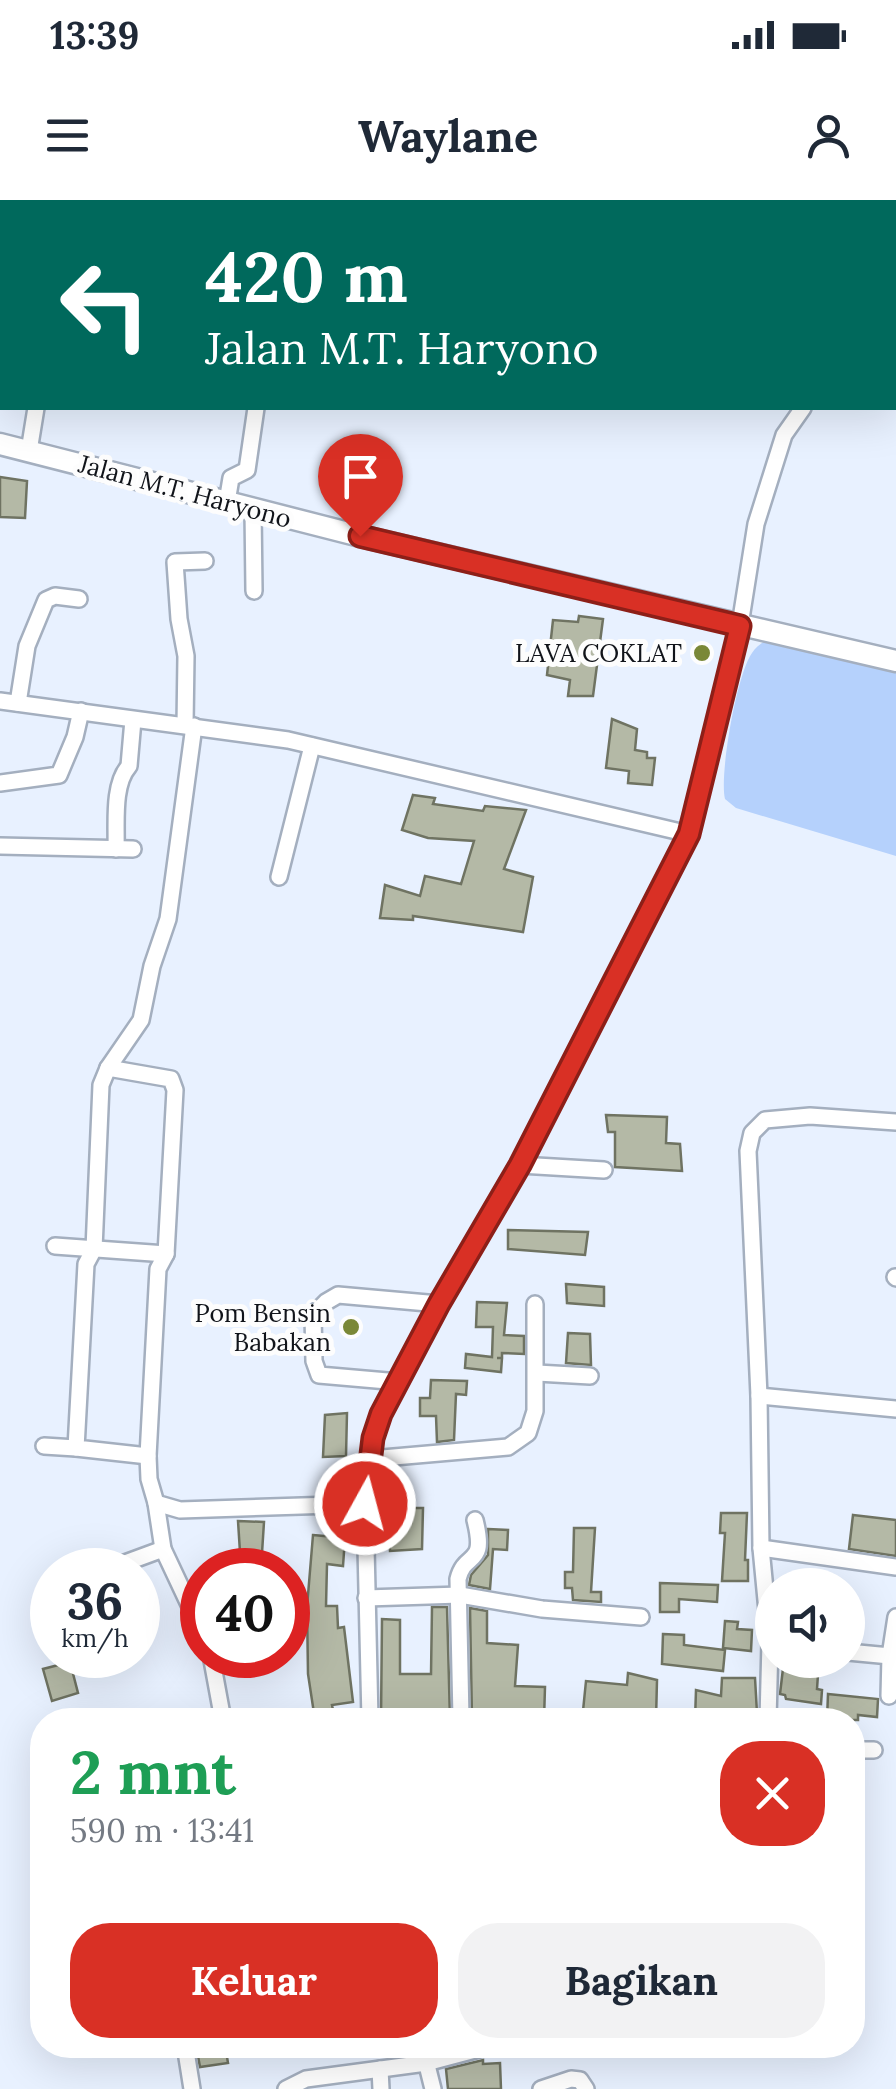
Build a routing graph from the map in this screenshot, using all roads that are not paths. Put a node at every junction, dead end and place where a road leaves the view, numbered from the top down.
1 (36, 410) edge
2 (256, 410) edge
3 (801, 410) edge
4 (0, 444) edge
5 (29, 451) junction
6 (227, 502) junction
7 (253, 510) junction
8 (204, 561) dead end
9 (254, 591) dead end
10 (79, 599) dead end
11 (740, 626) junction
12 (896, 661) edge
13 (0, 700) edge
14 (18, 703) junction
15 (81, 712) junction
16 (133, 720) junction
17 (189, 726) junction
18 (312, 746) junction
19 (0, 783) edge
20 (689, 834) junction
21 (0, 846) edge
22 (279, 877) dead end
23 (108, 1068) junction
24 (896, 1122) edge
25 (520, 1165) junction
26 (604, 1170) dead end
27 (56, 1246) dead end
28 (94, 1249) junction
29 (166, 1254) junction
30 (439, 1304) junction
31 (534, 1304) dead end
32 (536, 1373) junction
33 (590, 1376) dead end
34 (398, 1382) junction
35 (759, 1396) junction
36 (896, 1409) edge
37 (44, 1446) dead end
38 (76, 1448) junction
39 (148, 1456) junction
40 (370, 1458) junction
41 (156, 1503) junction
42 (365, 1504) junction
43 (475, 1520) dead end
44 (761, 1548) junction
45 (163, 1549) junction
46 (160, 1550) edge
47 (896, 1567) edge
48 (763, 1568) edge
49 (180, 1585) edge
50 (460, 1595) junction
51 (366, 1598) junction
52 (641, 1617) dead end
53 (896, 1617) edge
54 (895, 1636) edge
55 (865, 1654) edge
56 (890, 1656) junction
57 (215, 1678) edge
58 (770, 1678) edge
59 (890, 1696) dead end
60 (221, 1708) edge
61 (370, 1708) edge
62 (460, 1708) edge
63 (768, 1708) edge
64 (865, 1750) edge
65 (874, 1750) dead end
66 (187, 2058) edge
67 (425, 2058) edge
68 (445, 2058) edge
69 (426, 2063) junction
70 (380, 2069) junction
71 (291, 2086) edge
72 (192, 2089) edge
73 (382, 2089) edge
74 (434, 2089) edge
75 (541, 2089) edge
76 (586, 2089) edge

1 - 5 street
2 - 6 street
3 - 11 street
4 - 5 main road, Jalan M.T. Haryono
5 - 6 main road, Jalan M.T. Haryono
6 - 7 main road, Jalan M.T. Haryono
7 - 9 street
7 - 11 main road, Jalan M.T. Haryono
8 - 17 street
10 - 14 street
11 - 12 main road, Jalan M.T. Haryono
11 - 20 street
13 - 14 street
14 - 15 street
15 - 16 street
15 - 19 street
16 - 17 street
16 - 21 street
17 - 18 street
17 - 23 street
18 - 20 street
18 - 22 street
20 - 25 street
23 - 28 street
23 - 29 street
24 - 35 street
25 - 26 street
25 - 30 street
27 - 28 street
28 - 29 street
28 - 38 street
29 - 39 street
30 - 34 street
30 - 34 street
31 - 32 street
32 - 33 street
32 - 40 street
34 - 40 street
35 - 36 street
35 - 44 street
37 - 38 street
38 - 39 street
39 - 41 street
40 - 42 street
41 - 42 street
41 - 45 street
42 - 51 street
43 - 50 street
44 - 47 street
44 - 48 street
45 - 46 street
45 - 49 street
50 - 51 street
50 - 52 street
50 - 62 street
51 - 61 street
53 - 54 street
54 - 56 street
55 - 56 street
56 - 59 street
57 - 60 street
58 - 63 street
64 - 65 street
66 - 72 street
67 - 69 street
68 - 69 street
69 - 70 street
69 - 74 street
70 - 71 street
70 - 73 street
75 - 76 street

